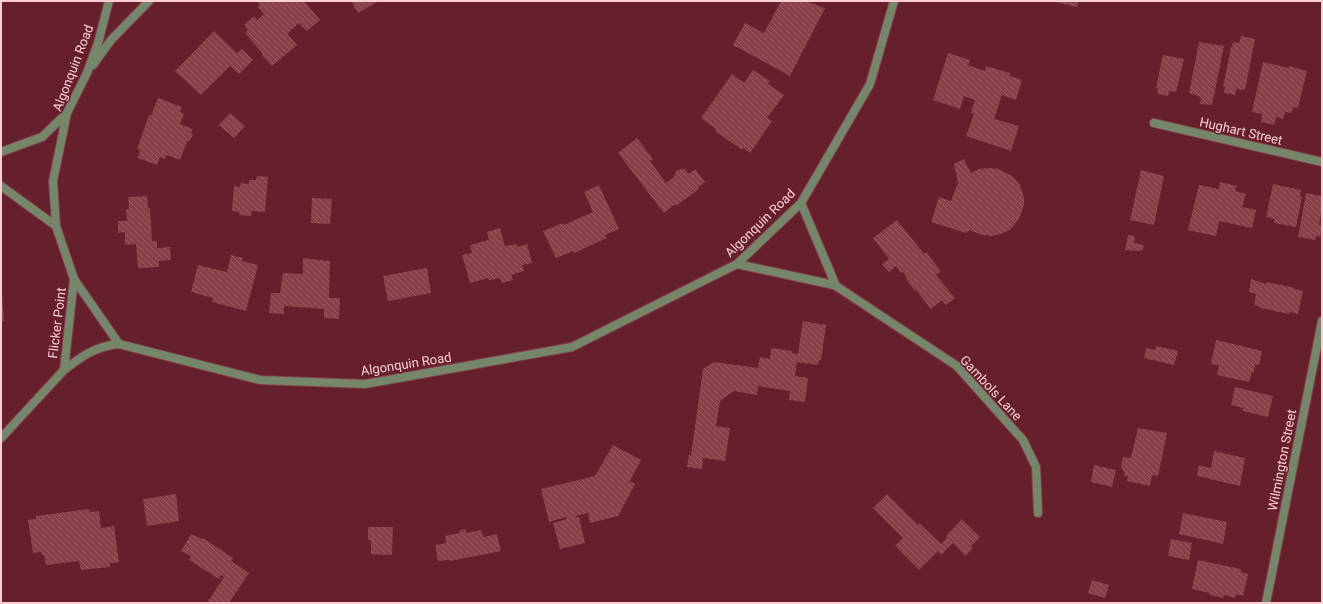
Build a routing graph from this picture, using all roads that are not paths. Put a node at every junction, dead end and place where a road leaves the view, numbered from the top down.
1 (109, 1) edge
2 (149, 1) edge
3 (894, 1) edge
4 (87, 73) junction
5 (67, 113) junction
6 (1154, 123) dead end
7 (1, 152) edge
8 (1322, 162) edge
9 (1, 186) edge
10 (801, 203) junction
11 (56, 226) junction
12 (737, 264) junction
13 (74, 279) junction
14 (836, 286) junction
15 (1322, 321) edge
16 (119, 344) junction
17 (64, 370) junction
18 (1, 438) edge
19 (1038, 513) dead end
20 (1266, 603) edge

1 - 4 street, Algonquin Road
2 - 4 street
3 - 10 street, Algonquin Road
4 - 5 street, Algonquin Road
5 - 7 street
5 - 11 street, Algonquin Road
6 - 8 street, Hughart Street
9 - 11 street
10 - 12 street, Algonquin Road
10 - 14 street
11 - 13 street, Algonquin Road
12 - 14 street, Gambols Lane
12 - 16 street, Algonquin Road
13 - 16 street, Algonquin Road
13 - 17 street, Flicker Point
14 - 19 street, Gambols Lane
15 - 20 street, Wilmington Street
16 - 17 street, Flicker Point
17 - 18 street, Flicker Point

